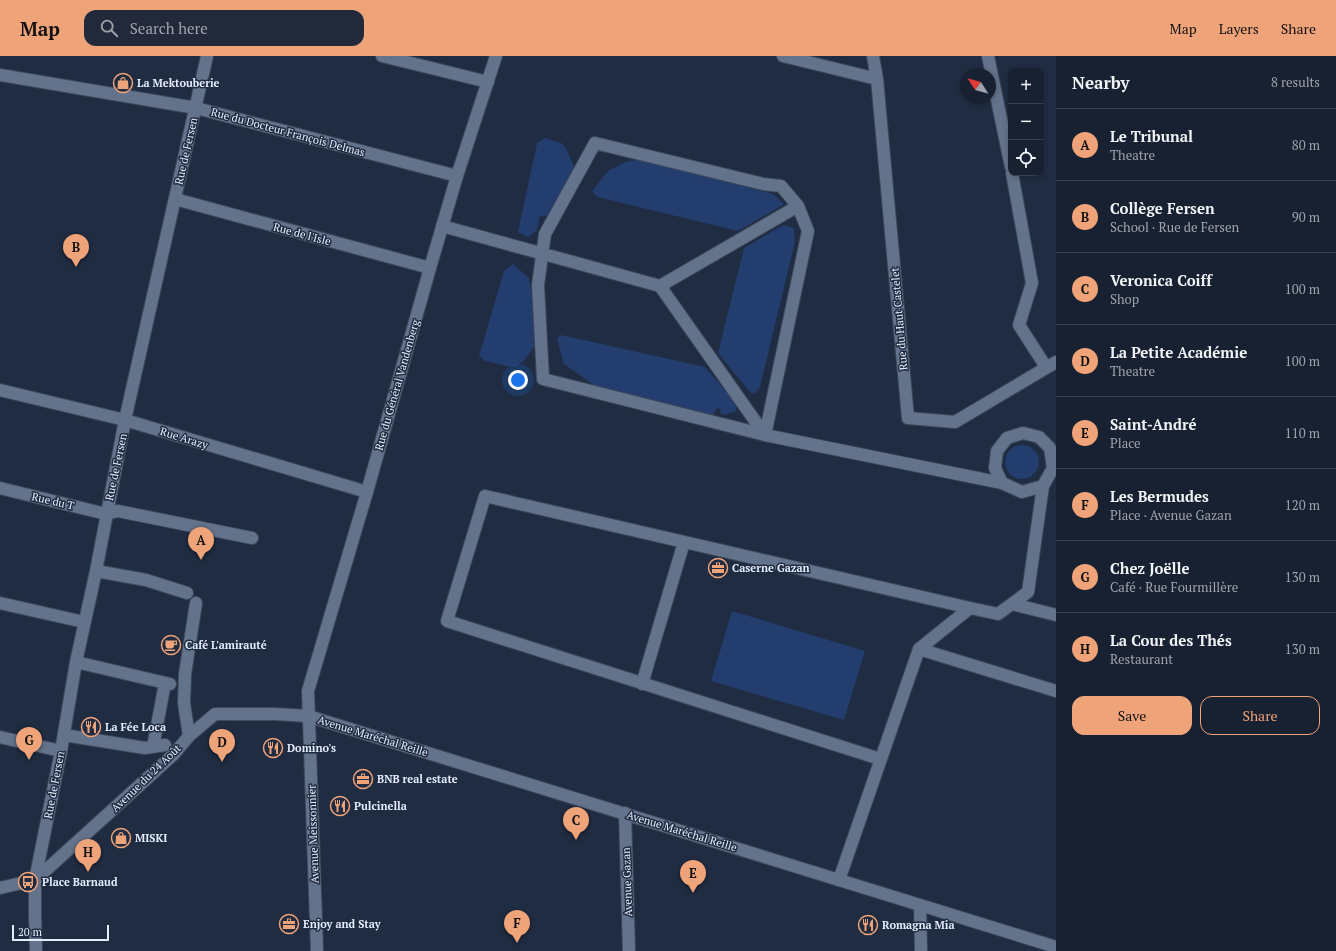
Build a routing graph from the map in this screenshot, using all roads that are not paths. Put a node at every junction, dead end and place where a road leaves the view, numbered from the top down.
1 (207, 56) edge
2 (382, 56) edge
3 (496, 56) edge
4 (783, 56) edge
5 (873, 56) edge
6 (988, 56) edge
7 (0, 75) edge
8 (877, 79) junction
9 (488, 82) junction
10 (196, 108) junction
11 (1008, 153) edge
12 (457, 176) junction
13 (1013, 176) edge
14 (175, 200) junction
15 (798, 206) junction
16 (442, 226) junction
17 (542, 253) junction
18 (430, 268) junction
19 (660, 286) junction
20 (1051, 365) edge
21 (0, 390) edge
22 (126, 420) junction
23 (765, 435) junction
24 (1053, 447) edge
25 (1002, 483) junction
26 (1043, 486) junction
27 (0, 488) edge
28 (367, 492) junction
29 (106, 514) junction
30 (252, 538) dead end
31 (684, 542) junction
32 (96, 571) junction
33 (187, 593) dead end
34 (0, 602) edge
35 (196, 603) dead end
36 (1012, 604) junction
37 (970, 608) junction
38 (1056, 615) edge
39 (84, 622) junction
40 (919, 649) junction
41 (76, 662) junction
42 (642, 684) junction
43 (1056, 691) edge
44 (308, 716) junction
45 (64, 734) junction
46 (189, 736) junction
47 (0, 737) edge
48 (61, 751) junction
49 (880, 759) junction
50 (625, 813) junction
51 (36, 880) junction
52 (839, 880) junction
53 (0, 888) edge
54 (920, 905) junction
55 (1056, 947) edge
56 (36, 951) edge
57 (317, 951) edge
58 (629, 951) edge
59 (920, 951) edge

1 - 10 street, Rue de Fersen
2 - 9 street
3 - 9 street, Rue du Général Vandenberg
4 - 8 street
5 - 8 street, Rue du Haut Castelet
6 - 11 street
7 - 10 street, Rue du Docteur François Delmas
8 - 20 street, Rue du Haut Castelet
9 - 12 street, Rue du Général Vandenberg
10 - 12 street, Rue du Docteur François Delmas
10 - 14 street, Rue de Fersen
12 - 16 street, Rue du Général Vandenberg
13 - 20 street
14 - 18 street, Rue de l'Isle
14 - 22 street, Rue de Fersen
15 - 17 street
15 - 19 street
15 - 23 street
16 - 17 street
16 - 18 street, Rue du Général Vandenberg
17 - 19 street
17 - 23 street
18 - 28 street, Rue du Général Vandenberg
19 - 23 street
21 - 22 street, Rue Arazy
22 - 28 street, Rue Arazy
22 - 29 street, Rue de Fersen
23 - 25 street
24 - 25 street
24 - 26 street
25 - 26 street
26 - 36 street
27 - 29 street, Rue du T
28 - 44 street, Rue du Général Vandenberg
29 - 30 street, Rue du T
29 - 32 street, Rue de Fersen
31 - 37 street
31 - 42 street
31 - 42 street
32 - 33 street
32 - 39 street, Rue de Fersen
34 - 39 street
35 - 46 street
36 - 37 street
36 - 38 street
37 - 40 street
39 - 41 street, Rue de Fersen
40 - 43 street
40 - 49 street
41 - 45 street, Rue de Fersen
41 - 45 street
42 - 49 street
44 - 46 street, Avenue du 24 Août
44 - 50 street, Avenue Maréchal Reille
44 - 57 street, Avenue Meissonnier
45 - 48 street, Rue de Fersen
46 - 51 street, Avenue du 24 Août
47 - 48 street
48 - 51 street, Rue de Fersen
49 - 52 street
50 - 52 street, Avenue Maréchal Reille
50 - 58 street, Avenue Gazan
51 - 53 street, Avenue du 24 Août
51 - 56 street, Rue de Fersen
52 - 54 street, Avenue Maréchal Reille
54 - 55 street, Avenue Maréchal Reille
54 - 59 street

